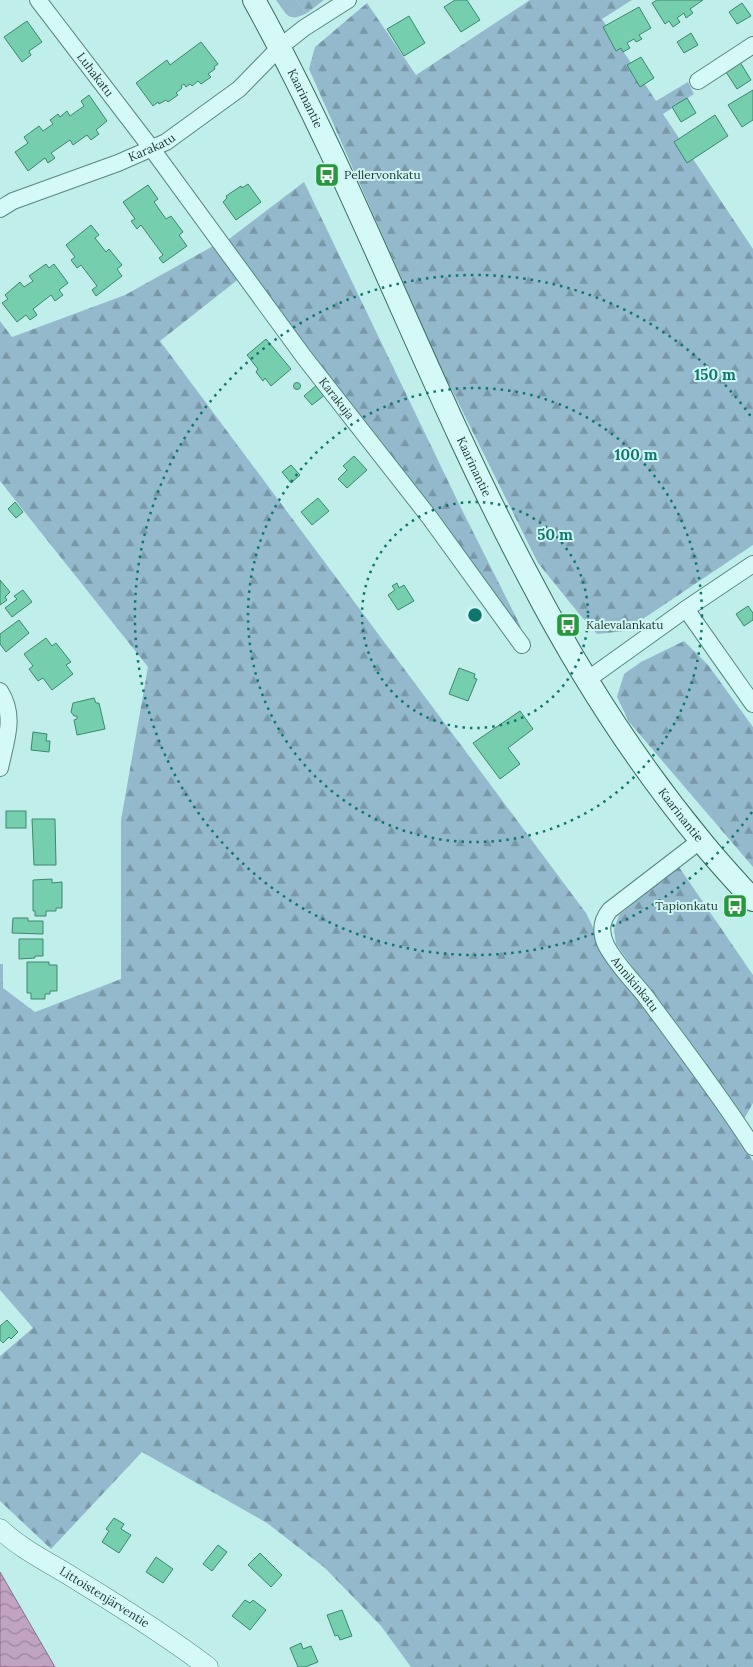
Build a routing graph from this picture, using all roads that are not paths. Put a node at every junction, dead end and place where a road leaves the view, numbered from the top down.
1 (38, 0) edge
2 (254, 0) edge
3 (348, 0) edge
4 (753, 45) edge
5 (280, 47) junction
6 (698, 81) dead end
7 (152, 149) junction
8 (0, 210) edge
9 (753, 564) edge
10 (686, 609) junction
11 (522, 645) dead end
12 (587, 680) junction
13 (0, 691) edge
14 (753, 704) edge
15 (0, 768) edge
16 (701, 840) junction
17 (753, 900) edge
18 (753, 1147) edge
19 (0, 1530) edge
20 (208, 1667) edge

1 - 7 street, Luhakatu
2 - 5 main road, Kaarinantie
3 - 5 street
4 - 6 street
5 - 7 street, Karakatu
5 - 12 main road, Kaarinantie
7 - 8 street, Karakatu
7 - 11 street, Karakuja
9 - 10 street
10 - 12 street
10 - 14 street
12 - 16 main road, Kaarinantie
13 - 15 street
16 - 17 main road, Kaarinantie
16 - 18 street, Annikinkatu
19 - 20 street, Littoistenjärventie

